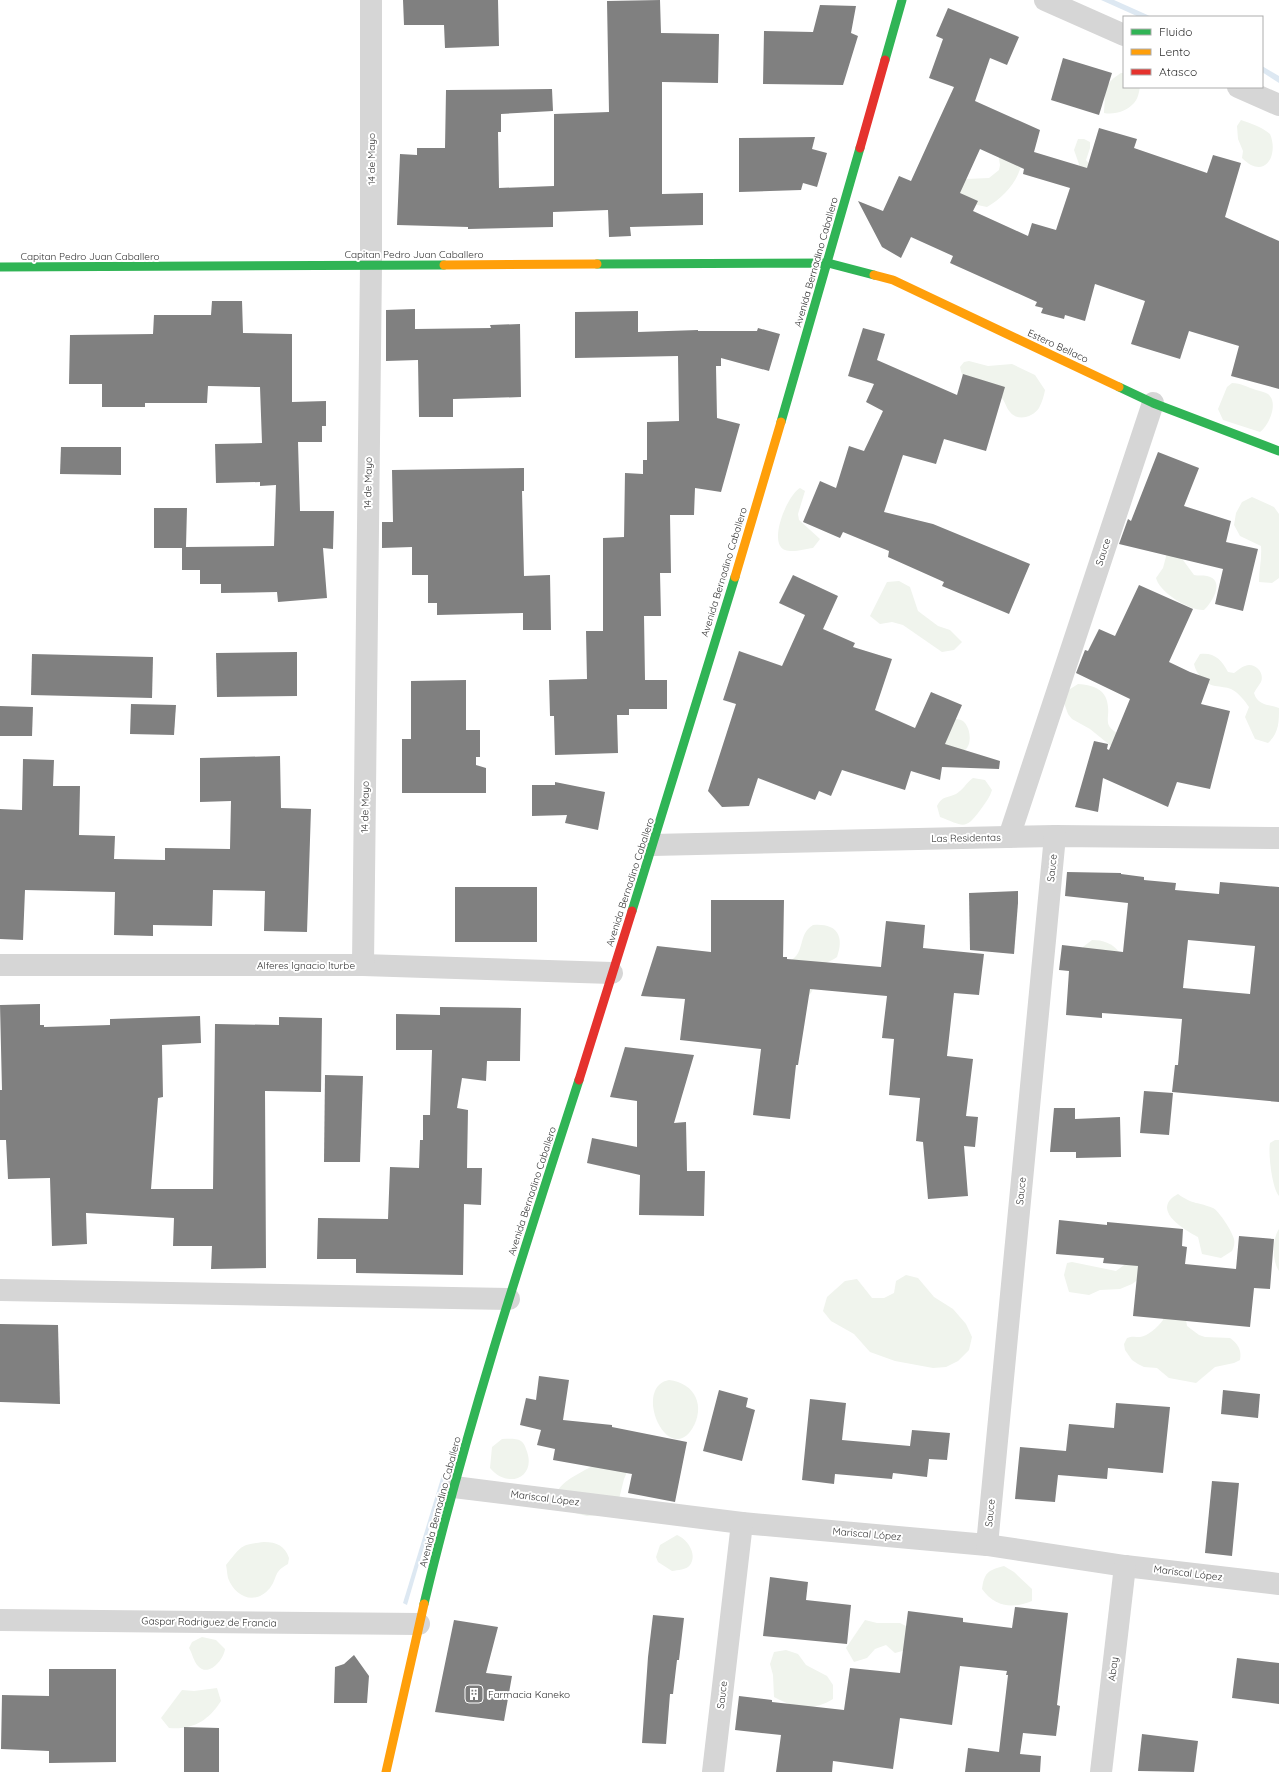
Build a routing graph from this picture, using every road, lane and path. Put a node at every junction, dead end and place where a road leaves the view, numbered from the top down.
1 (372, 0) edge
2 (902, 0) edge
3 (1046, 0) edge
4 (1123, 35) edge
5 (1240, 88) edge
6 (1279, 105) edge
7 (828, 263) junction
8 (371, 265) junction
9 (0, 267) edge
10 (1153, 403) junction
11 (1279, 451) edge
12 (1055, 836) junction
13 (1009, 837) junction
14 (1279, 838) edge
15 (652, 845) junction
16 (0, 965) edge
17 (363, 966) junction
18 (612, 973) junction
19 (0, 1290) edge
20 (509, 1299) junction
21 (454, 1487) junction
22 (742, 1522) junction
23 (987, 1545) junction
24 (1125, 1566) junction
25 (1279, 1584) edge
26 (0, 1620) edge
27 (419, 1624) junction
28 (386, 1772) edge
29 (713, 1772) edge
30 (1101, 1772) edge

1 - 8 street, 14 de Mayo
2 - 7 street, Avenida Bernadino Caballero
3 - 4 street
5 - 6 street
7 - 8 street, Capitan Pedro Juan Caballero
7 - 10 street, Estero Bellaco
7 - 15 street, Avenida Bernadino Caballero
8 - 9 street, Capitan Pedro Juan Caballero
8 - 17 street, 14 de Mayo
10 - 11 street, Estero Bellaco
10 - 13 street, Sauce
12 - 13 street, Las Residentas
12 - 14 street, Las Residentas
12 - 23 street, Sauce
13 - 15 street, Las Residentas
15 - 18 street, Avenida Bernadino Caballero
16 - 17 street, Alferes Ignacio Iturbe
17 - 18 street, Alferes Ignacio Iturbe
18 - 20 street, Avenida Bernadino Caballero
19 - 20 street
20 - 21 street, Avenida Bernadino Caballero
21 - 22 street, Mariscal López
21 - 27 street, Avenida Bernadino Caballero
22 - 23 street, Mariscal López
22 - 29 street, Sauce
23 - 24 street, Mariscal López
24 - 25 street, Mariscal López
24 - 30 street, Abay
26 - 27 street, Gaspar Rodriguez de Francia
27 - 28 street, Avenida Bernadino Caballero

